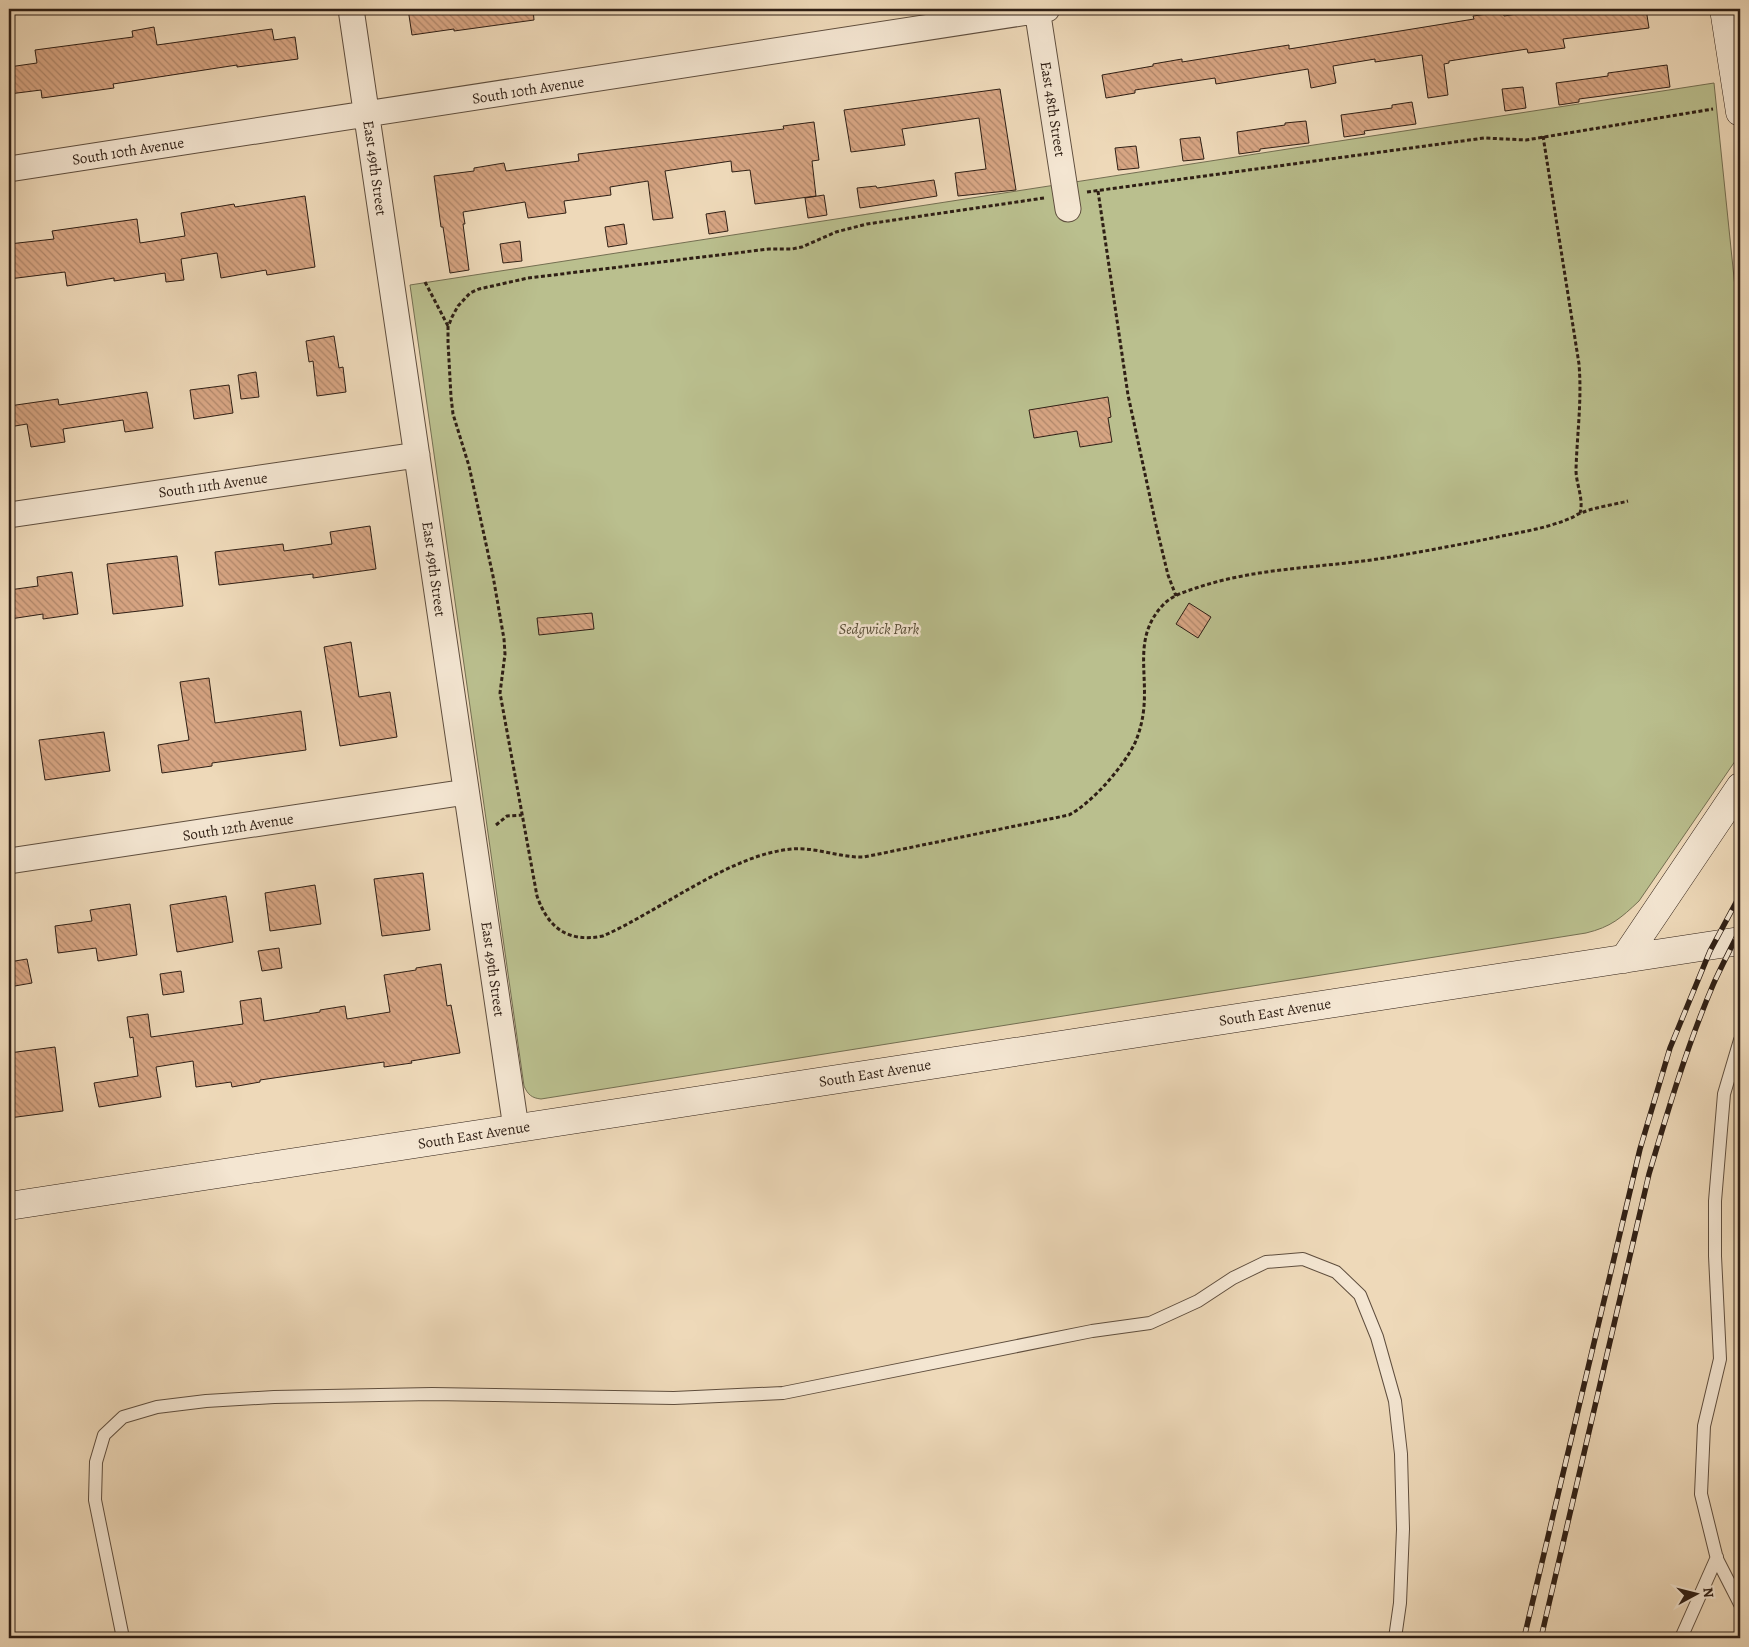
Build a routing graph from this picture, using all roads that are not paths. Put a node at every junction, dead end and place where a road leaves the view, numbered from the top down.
1 (351, 9) edge
2 (1041, 9) edge
3 (1724, 9) edge
4 (1740, 112) edge
5 (367, 115) junction
6 (9, 169) edge
7 (1067, 202) road end
8 (417, 455) junction
9 (9, 515) edge
10 (1740, 787) edge
11 (466, 792) junction
12 (9, 861) edge
13 (1740, 941) edge
14 (1624, 959) junction
15 (1740, 1040) edge
16 (516, 1128) junction
17 (9, 1206) edge
18 (1717, 1557) junction
19 (1740, 1604) edge
20 (123, 1638) edge
21 (1395, 1638) edge
22 (1680, 1638) edge

1 - 5 street, East 49th Street
2 - 5 street, South 10th Avenue
2 - 7 street, East 48th Street
3 - 4 main road
5 - 6 street, South 10th Avenue
5 - 8 street, East 49th Street
8 - 9 street, South 11th Avenue
8 - 11 street, East 49th Street
10 - 14 main road
11 - 12 street, South 12th Avenue
11 - 16 street, East 49th Street
13 - 14 main road, South East Avenue
14 - 16 main road, South East Avenue
15 - 18 lane
16 - 17 main road, South East Avenue
18 - 19 lane
18 - 22 lane
20 - 21 lane

